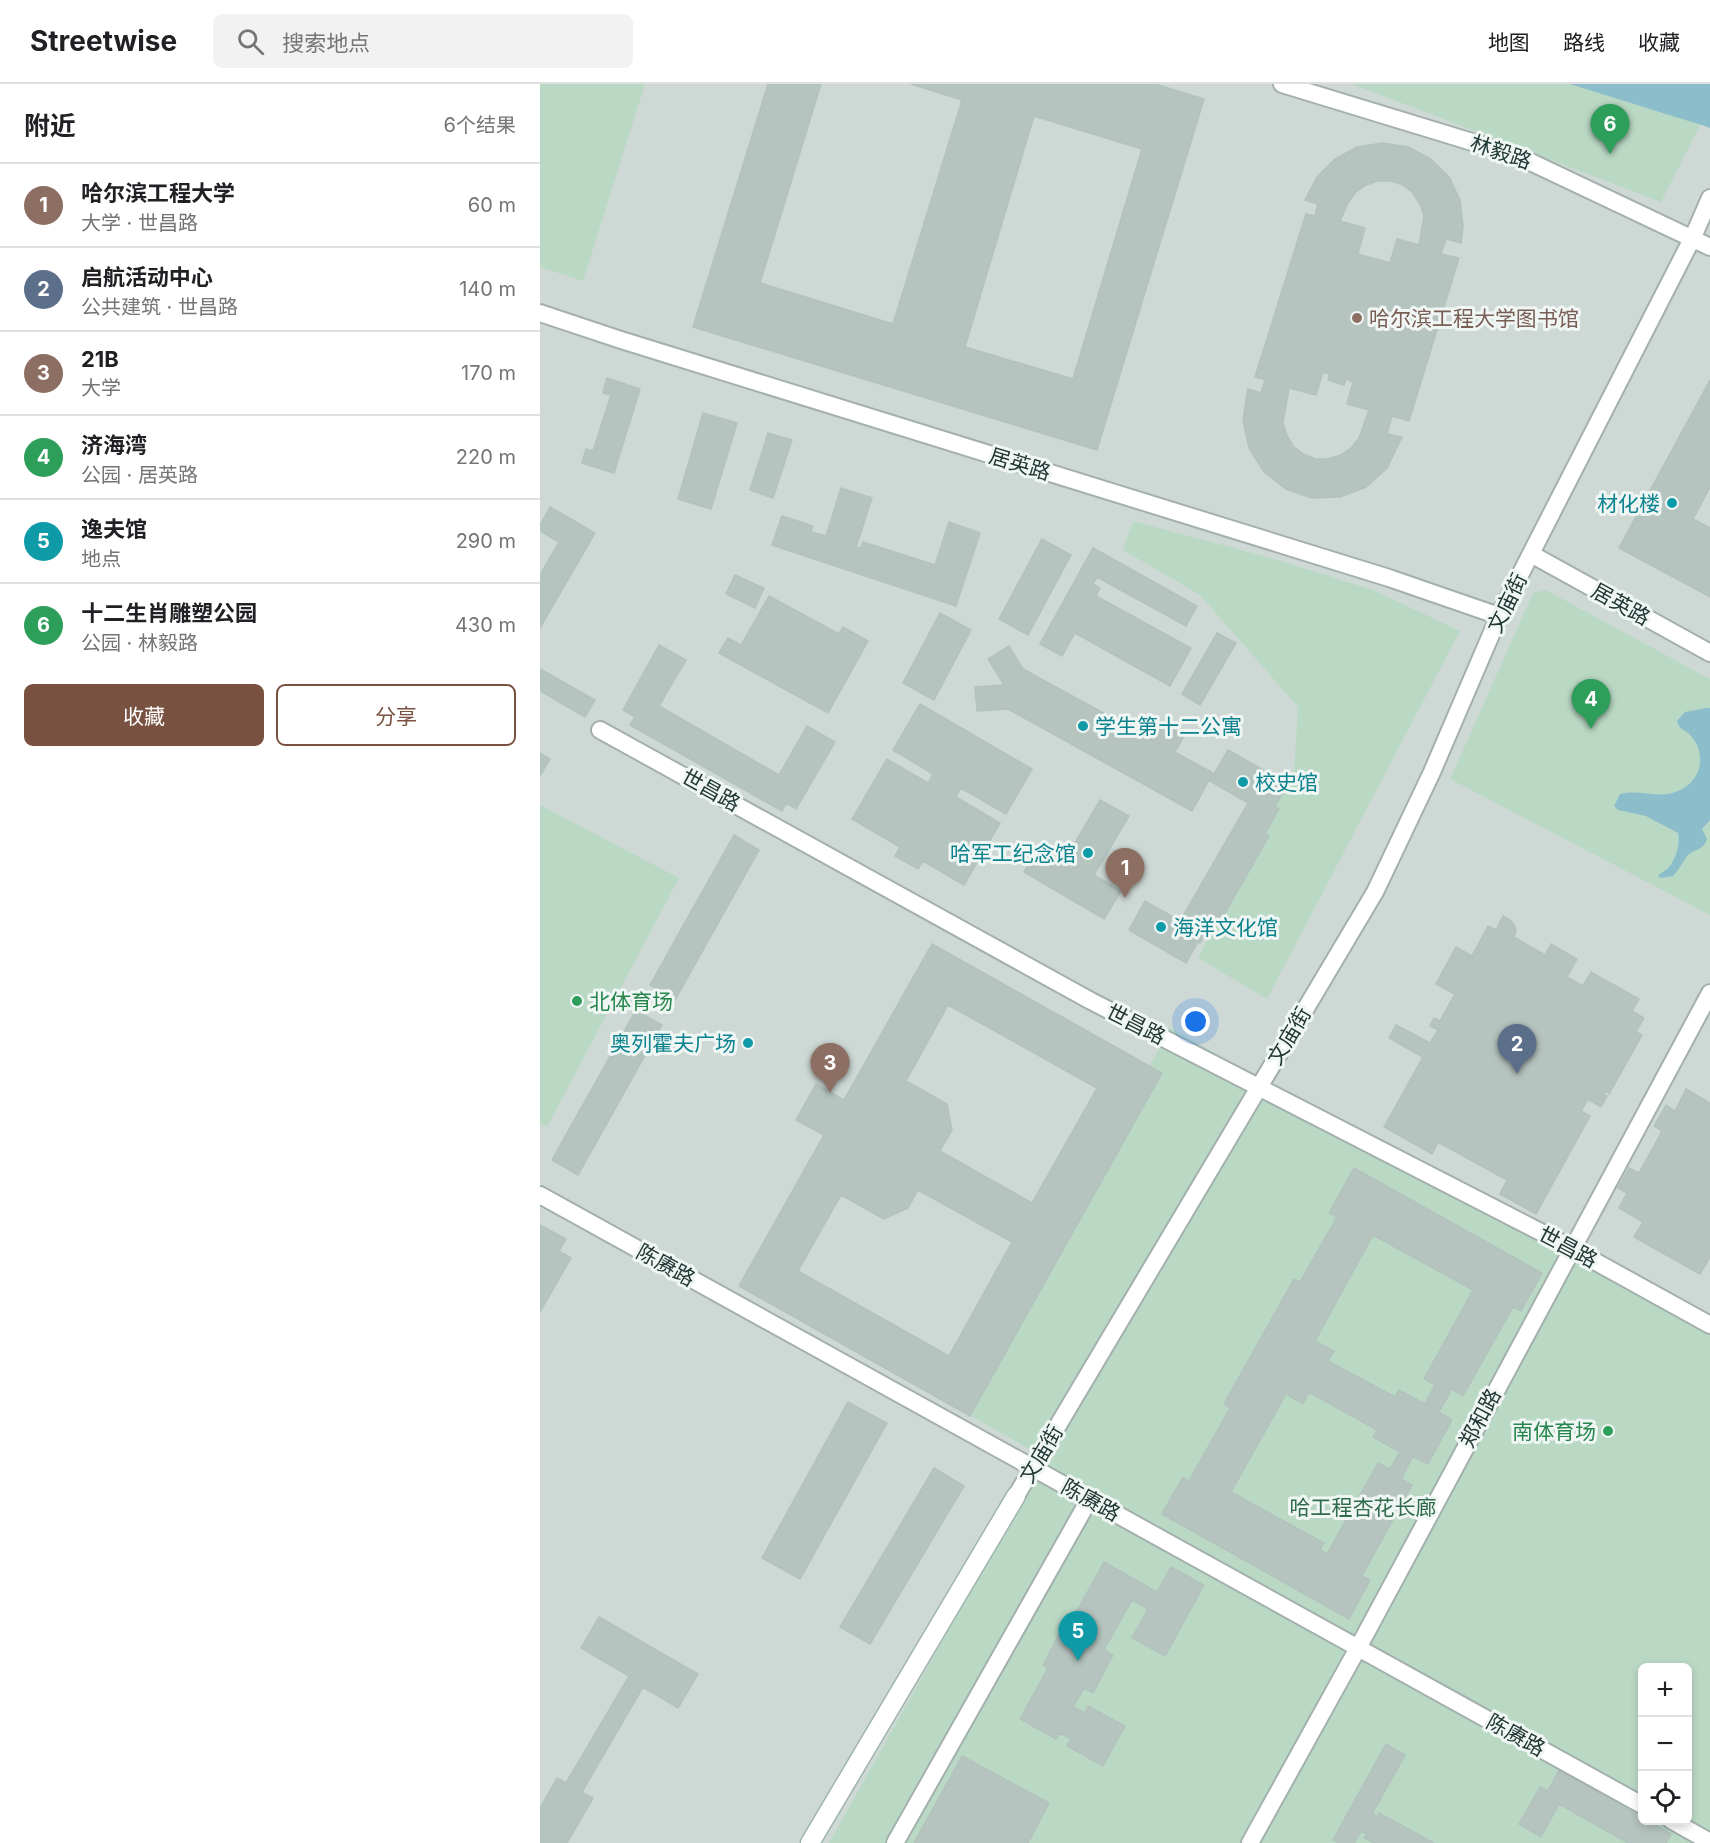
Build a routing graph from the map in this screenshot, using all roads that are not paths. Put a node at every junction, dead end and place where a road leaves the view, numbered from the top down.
1 (1282, 84) edge
2 (1710, 198) edge
3 (1693, 237) junction
4 (1710, 247) edge
5 (540, 313) edge
6 (1531, 554) junction
7 (1500, 616) junction
8 (1710, 653) edge
9 (600, 730) dead end
10 (1710, 993) edge
11 (1259, 1087) junction
12 (540, 1195) edge
13 (1571, 1248) junction
14 (1710, 1325) edge
15 (1033, 1468) junction
16 (1016, 1496) joint
17 (1089, 1500) junction
18 (1358, 1648) junction
19 (1638, 1803) edge
20 (1678, 1825) edge
21 (1710, 1842) edge
22 (810, 1843) edge
23 (895, 1843) edge
24 (1250, 1843) edge

1 - 3 street, 林毅路
2 - 3 street, 文庙街
3 - 4 street, 林毅路
3 - 6 street, 文庙街
5 - 7 street, 居英路
6 - 7 street, 文庙街
6 - 8 street, 居英路
7 - 11 street, 文庙街
9 - 11 street, 世昌路
10 - 13 street, 郑和路
11 - 13 street, 世昌路
11 - 15 street, 文庙街
12 - 15 street, 陈赓路
13 - 14 street, 世昌路
13 - 18 street, 郑和路
15 - 16 street, 文庙街
15 - 17 street, 陈赓路
16 - 22 main road, 文庙街
17 - 18 street, 陈赓路
17 - 23 street
18 - 19 street, 陈赓路
18 - 24 street, 郑和路
20 - 21 street

